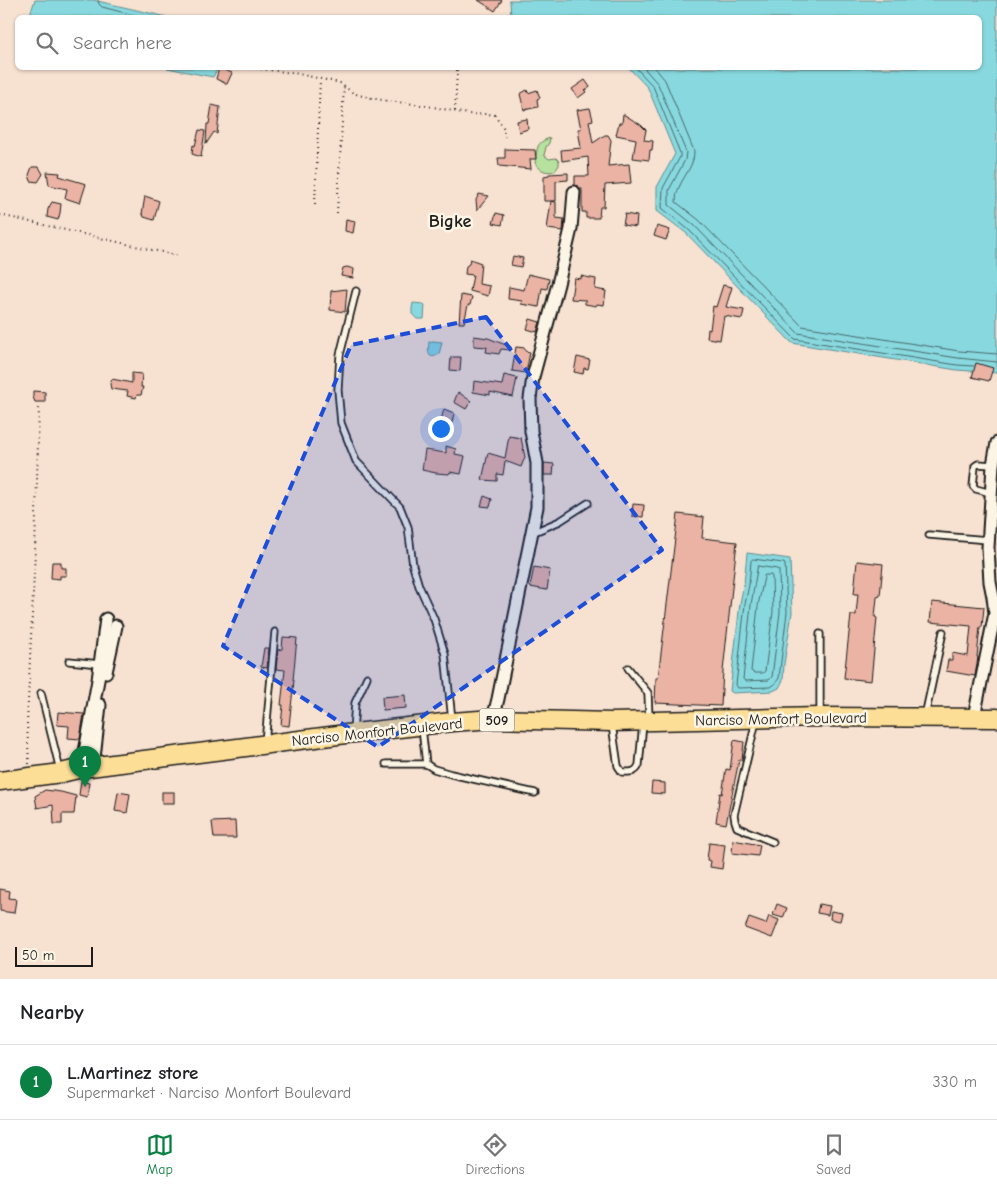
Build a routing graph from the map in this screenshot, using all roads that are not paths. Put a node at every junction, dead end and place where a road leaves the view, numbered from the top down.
1 (574, 192) dead end
2 (356, 291) dead end
3 (997, 443) edge
4 (994, 464) junction
5 (991, 494) junction
6 (588, 502) dead end
7 (532, 532) junction
8 (929, 535) dead end
9 (988, 540) junction
10 (106, 619) dead end
11 (116, 626) dead end
12 (275, 632) dead end
13 (943, 632) dead end
14 (820, 634) dead end
15 (69, 661) dead end
16 (100, 664) junction
17 (628, 668) dead end
18 (367, 677) dead end
19 (40, 694) dead end
20 (820, 717) junction
21 (974, 717) junction
22 (925, 718) junction
23 (997, 718) edge
24 (756, 719) junction
25 (492, 720) junction
26 (646, 721) junction
27 (452, 722) junction
28 (612, 722) junction
29 (422, 726) junction
30 (353, 733) junction
31 (264, 745) junction
32 (386, 764) dead end
33 (426, 764) junction
34 (87, 768) junction
35 (61, 772) junction
36 (0, 781) edge
37 (535, 793) dead end
38 (773, 842) dead end

1 - 7 street
2 - 27 lane
3 - 4 street
4 - 5 street
4 - 5 lane
5 - 9 street
6 - 7 lane
7 - 25 street
8 - 9 lane
9 - 21 street
10 - 16 street
11 - 34 street
12 - 31 lane
13 - 22 lane
14 - 20 lane
15 - 16 lane
16 - 34 street
17 - 26 lane
18 - 30 lane
19 - 35 lane
20 - 22 main road, Narciso Monfort Boulevard / 509
20 - 24 main road, Narciso Monfort Boulevard / 509
21 - 22 main road, Narciso Monfort Boulevard / 509
21 - 23 main road, Narciso Monfort Boulevard / 509
24 - 26 main road, Narciso Monfort Boulevard / 509
24 - 38 lane
25 - 27 main road, Narciso Monfort Boulevard / 509
25 - 28 main road, Narciso Monfort Boulevard / 509
26 - 28 main road, Narciso Monfort Boulevard / 509
26 - 28 lane
27 - 29 main road, Narciso Monfort Boulevard / 509
29 - 30 main road, Narciso Monfort Boulevard / 509
29 - 33 lane
30 - 31 main road, Narciso Monfort Boulevard / 509
31 - 34 main road, Narciso Monfort Boulevard / 509
32 - 33 lane
33 - 37 lane
34 - 35 main road, Narciso Monfort Boulevard / 509
35 - 36 main road, Narciso Monfort Boulevard / 509

